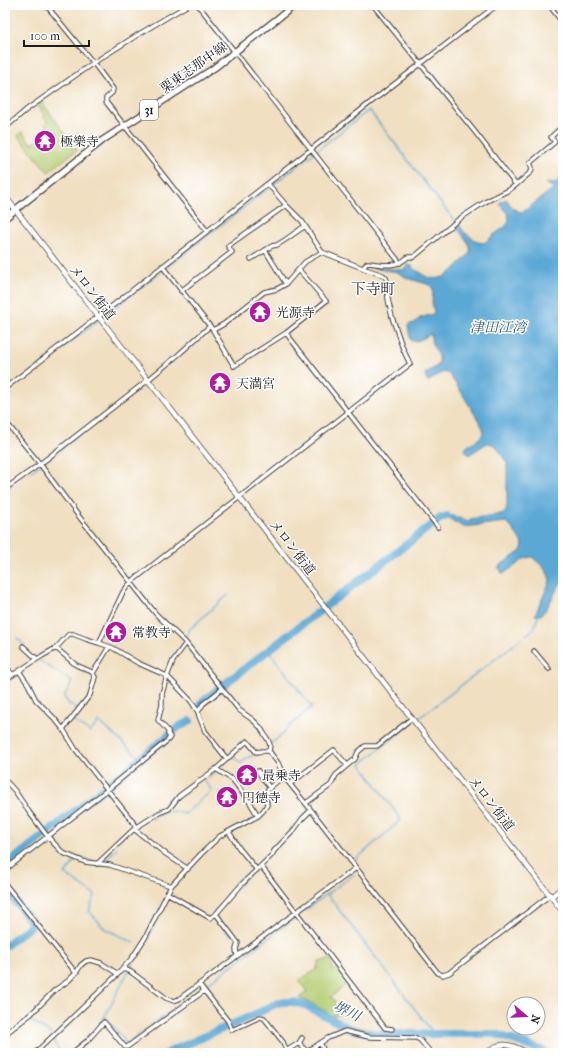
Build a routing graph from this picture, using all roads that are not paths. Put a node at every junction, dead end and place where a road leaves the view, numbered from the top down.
1 (46, 5) edge
2 (188, 5) edge
3 (198, 5) edge
4 (295, 5) edge
5 (373, 5) edge
6 (497, 5) edge
7 (549, 5) edge
8 (563, 23) edge
9 (235, 52) junction
10 (93, 63) junction
11 (421, 64) junction
12 (124, 126) junction
13 (563, 126) edge
14 (5, 128) edge
15 (311, 151) junction
16 (516, 185) junction
17 (270, 186) junction
18 (5, 196) edge
19 (286, 205) junction
20 (15, 210) junction
21 (5, 218) edge
22 (306, 226) junction
23 (207, 231) junction
24 (265, 250) junction
25 (322, 252) junction
26 (251, 259) dead end
27 (400, 263) junction
28 (164, 268) junction
29 (363, 268) junction
30 (298, 270) junction
31 (286, 284) junction
32 (181, 290) junction
33 (99, 318) junction
34 (211, 328) junction
35 (286, 333) junction
36 (148, 380) junction
37 (5, 388) edge
38 (348, 413) junction
39 (5, 420) edge
40 (40, 464) junction
41 (5, 489) edge
42 (239, 498) junction
43 (438, 527) dead end
44 (131, 582) junction
45 (99, 642) junction
46 (186, 643) junction
47 (23, 646) dead end
48 (109, 646) junction
49 (56, 648) junction
50 (534, 651) dead end
51 (37, 659) junction
52 (5, 666) edge
53 (549, 669) dead end
54 (19, 671) junction
55 (93, 673) junction
56 (12, 675) junction
57 (167, 676) junction
58 (5, 680) edge
59 (221, 687) junction
60 (198, 712) junction
61 (412, 718) junction
62 (63, 729) junction
63 (269, 751) junction
64 (227, 759) junction
65 (347, 765) junction
66 (216, 769) junction
67 (258, 771) dead end
68 (284, 777) junction
69 (5, 780) edge
70 (290, 784) junction
71 (106, 788) junction
72 (270, 788) junction
73 (306, 803) junction
74 (311, 810) junction
75 (258, 816) junction
76 (136, 828) junction
77 (229, 832) junction
78 (47, 835) junction
79 (97, 864) junction
80 (261, 866) junction
81 (356, 868) junction
82 (188, 869) junction
83 (5, 870) edge
84 (257, 870) junction
85 (5, 884) edge
86 (171, 886) junction
87 (563, 888) edge
88 (167, 893) junction
89 (551, 896) junction
90 (296, 912) junction
91 (563, 912) edge
92 (216, 914) junction
93 (237, 956) junction
94 (122, 970) junction
95 (76, 972) junction
96 (118, 974) junction
97 (200, 985) junction
98 (204, 990) junction
99 (392, 1029) dead end
100 (5, 1034) edge
101 (302, 1038) dead end
102 (299, 1043) junction
103 (320, 1043) junction
104 (287, 1052) edge
105 (306, 1052) edge
106 (35, 1053) edge
107 (72, 1053) edge
108 (324, 1053) edge
109 (431, 1053) edge
110 (486, 1053) edge
111 (528, 1053) edge

1 - 10 street
2 - 10 street
3 - 9 street
4 - 9 main road, 栗東志那中線 / 31
5 - 11 street
6 - 11 street
7 - 8 street
9 - 12 main road, 栗東志那中線 / 31
9 - 15 street
10 - 12 street
10 - 14 street
11 - 15 street
11 - 16 street
12 - 20 main road, 栗東志那中線 / 31
12 - 23 street
13 - 16 street
15 - 17 street
15 - 27 street
16 - 27 street
17 - 19 street
17 - 23 street
18 - 20 street, メロン街道
19 - 22 street
19 - 32 street
20 - 21 main road, 栗東志那中線 / 31
20 - 33 street, メロン街道
22 - 24 street
22 - 25 street
23 - 28 street
24 - 26 street
24 - 31 street
25 - 29 street
25 - 30 street
27 - 29 street
28 - 32 street
28 - 33 street
29 - 38 street
30 - 31 street
30 - 35 street
31 - 34 street
32 - 34 street
33 - 36 street, メロン街道
33 - 37 street
34 - 35 street
34 - 36 street
35 - 38 street
36 - 40 street
36 - 42 street, メロン街道
38 - 42 street
38 - 43 street
39 - 40 street
40 - 41 street
40 - 44 street
42 - 44 street
42 - 61 street, メロン街道
44 - 45 street
44 - 46 street
45 - 48 street
45 - 49 street
46 - 57 street
46 - 59 street
47 - 51 street
48 - 55 street
48 - 57 street
49 - 51 street
49 - 55 street
50 - 53 street
51 - 54 street
52 - 56 street
54 - 56 street
54 - 62 street
55 - 62 street
56 - 58 street
57 - 60 street
57 - 71 street
59 - 60 street
59 - 63 street
60 - 64 street
61 - 65 street
61 - 89 street, メロン街道
62 - 71 street
63 - 64 street
63 - 68 street
64 - 66 street
65 - 70 street
65 - 73 street
66 - 75 street
66 - 76 street
67 - 72 street
68 - 70 street
68 - 72 street
69 - 78 street
70 - 73 street
71 - 76 street
71 - 78 street
72 - 75 street
73 - 74 street
74 - 80 street
74 - 81 street
75 - 77 street
76 - 79 street
76 - 82 street
77 - 82 street
77 - 84 street
78 - 79 street
78 - 83 street
79 - 86 street
80 - 84 street
80 - 90 street
81 - 89 street
81 - 90 street
82 - 86 street
84 - 92 street
85 - 95 street
86 - 88 street
87 - 89 street
88 - 92 street
88 - 94 street
89 - 91 street, メロン街道
90 - 93 street
90 - 99 street
92 - 93 street
93 - 97 street
94 - 96 street
94 - 97 street
95 - 96 street
95 - 100 street
96 - 106 street
97 - 98 street
98 - 104 street
98 - 107 street
101 - 102 street
102 - 104 street
102 - 105 street
103 - 105 street
103 - 108 street
103 - 109 street
110 - 111 street

